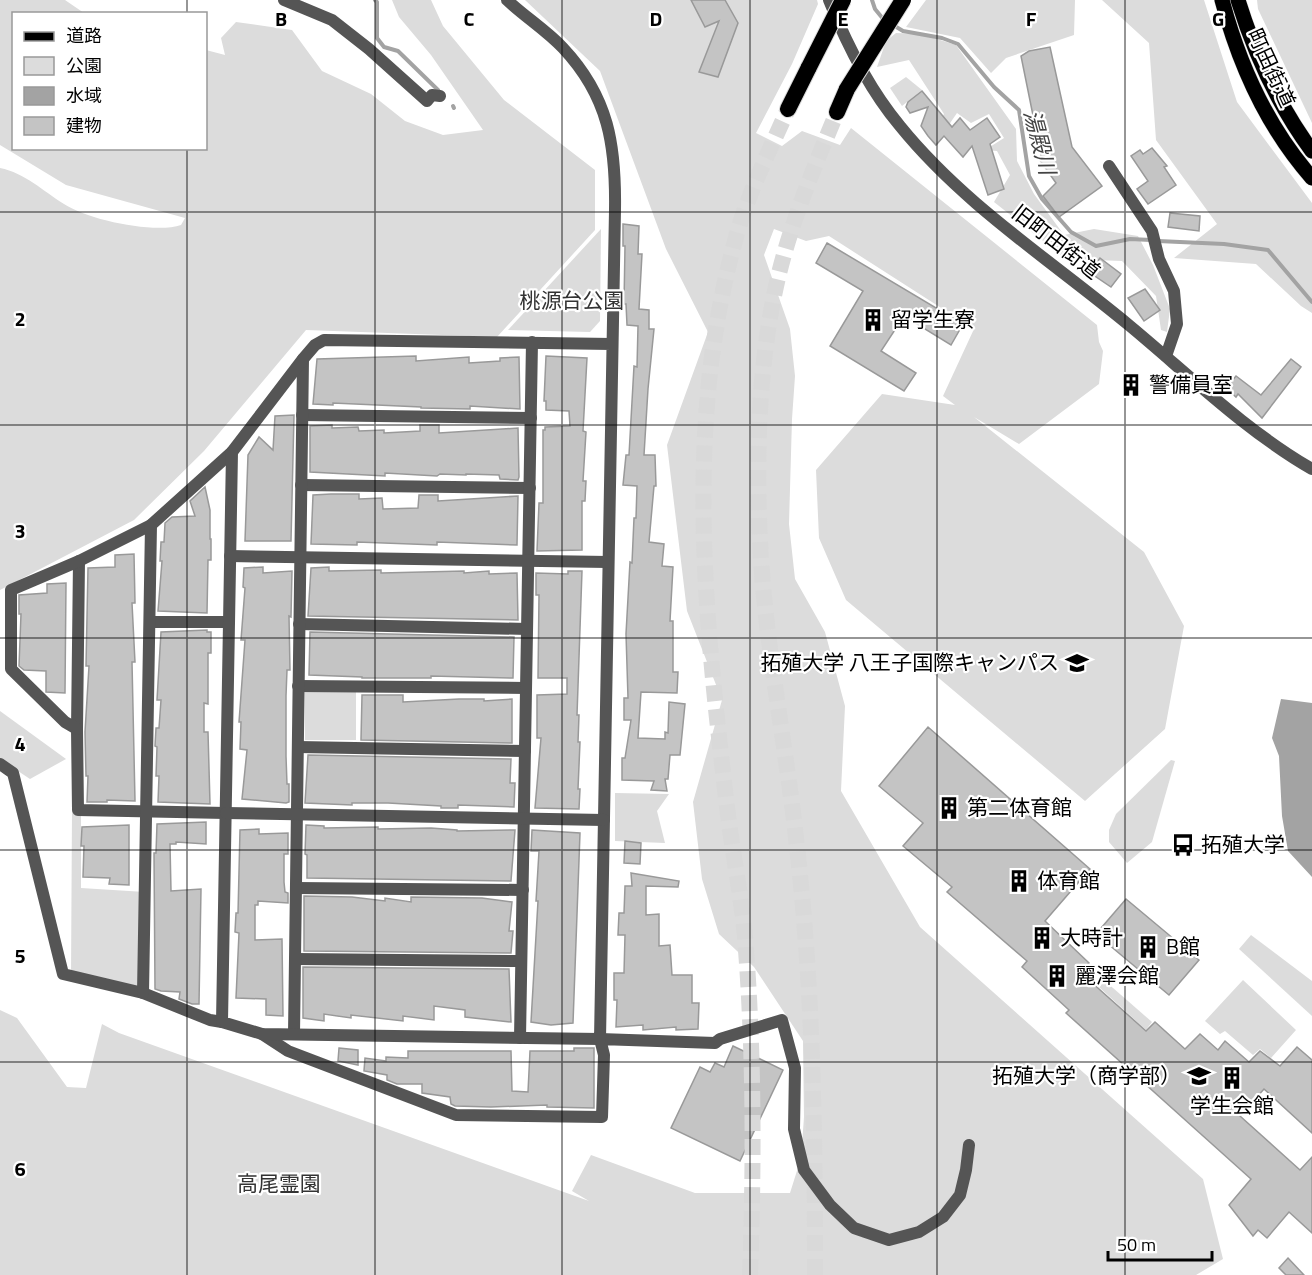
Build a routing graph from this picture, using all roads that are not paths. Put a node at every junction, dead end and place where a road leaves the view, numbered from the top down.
1 (284, 0) edge
2 (507, 0) edge
3 (829, 0) edge
4 (843, 0) edge
5 (903, 0) edge
6 (1222, 0) edge
7 (1238, 0) edge
8 (440, 96) dead end
9 (789, 109) tunnel mouth
10 (837, 112) tunnel mouth
11 (1312, 151) edge
12 (1109, 166) dead end
13 (1312, 178) edge
14 (532, 342) junction
15 (612, 344) junction
16 (1166, 356) junction
17 (303, 358) junction
18 (302, 415) junction
19 (531, 418) junction
20 (232, 452) junction
21 (1312, 469) edge
22 (301, 485) junction
23 (530, 488) junction
24 (151, 525) junction
25 (230, 556) junction
26 (300, 557) junction
27 (79, 561) junction
28 (528, 561) junction
29 (608, 562) junction
30 (150, 622) junction
31 (229, 622) junction
32 (299, 624) junction
33 (527, 629) junction
34 (298, 686) junction
35 (526, 688) junction
36 (77, 729) junction
37 (298, 747) junction
38 (525, 751) junction
39 (0, 764) edge
40 (146, 813) junction
41 (226, 813) junction
42 (297, 814) junction
43 (524, 818) junction
44 (604, 820) junction
45 (296, 888) junction
46 (523, 890) junction
47 (295, 958) junction
48 (522, 961) junction
49 (143, 993) junction
50 (222, 1022) junction
51 (262, 1034) junction
52 (294, 1034) junction
53 (520, 1038) junction
54 (600, 1039) junction
55 (969, 1145) dead end

1 - 8 street
2 - 15 street
3 - 16 street, 旧町田街道
4 - 9 highway, bridge
5 - 10 highway, bridge
6 - 13 main road, 町田街道
7 - 11 main road, 町田街道
12 - 16 street
14 - 15 street
14 - 17 street
14 - 19 street
15 - 29 street
16 - 21 street, 旧町田街道
17 - 18 street
17 - 20 street
18 - 19 street
18 - 22 street
19 - 23 street
20 - 24 street
20 - 25 street
22 - 23 street
22 - 26 street
23 - 28 street
24 - 27 street
24 - 30 street
25 - 26 street
25 - 31 street
26 - 28 street
26 - 32 street
27 - 36 street
27 - 36 street
28 - 29 street
28 - 33 street
29 - 44 street
30 - 31 street
30 - 40 street
31 - 41 street
32 - 33 street
32 - 34 street
33 - 35 street
34 - 35 street
34 - 37 street
35 - 38 street
36 - 40 street
37 - 38 street
37 - 42 street
38 - 43 street
39 - 49 street
40 - 41 street
40 - 49 street
41 - 42 street
41 - 50 street
42 - 43 street
42 - 45 street
43 - 44 street
43 - 46 street
44 - 54 street
45 - 46 street
45 - 47 street
46 - 48 street
47 - 48 street
47 - 52 street
48 - 53 street
49 - 50 street
50 - 51 street
51 - 52 street
51 - 54 street
52 - 53 street
53 - 54 street
54 - 55 street

